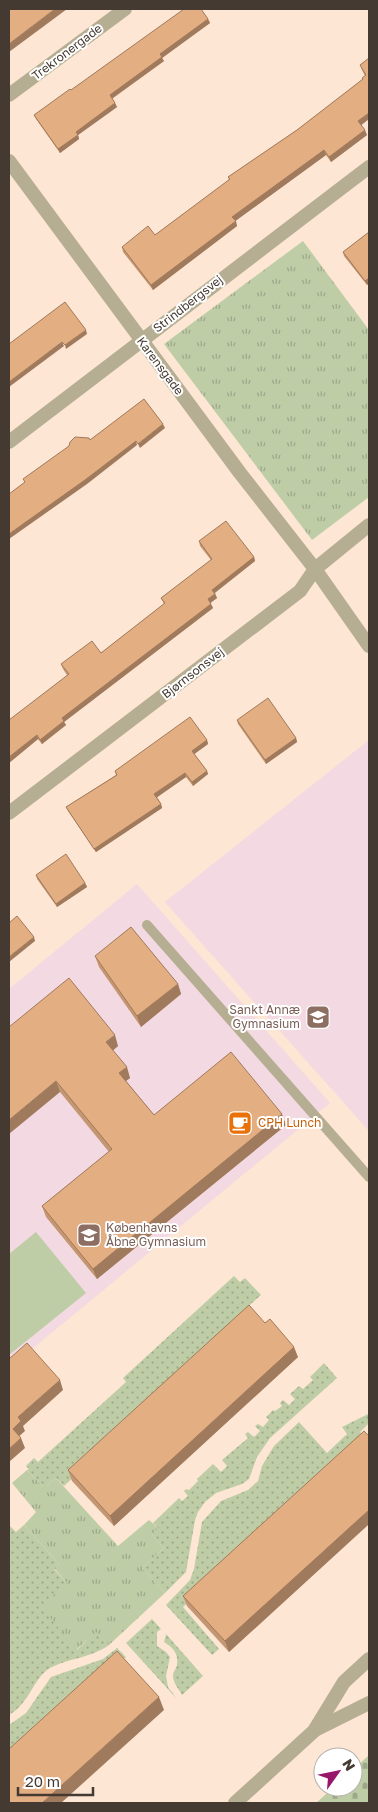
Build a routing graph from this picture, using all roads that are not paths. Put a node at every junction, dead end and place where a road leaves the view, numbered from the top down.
1 (125, 9) edge
2 (9, 95) edge
3 (9, 162) edge
4 (369, 167) edge
5 (141, 340) junction
6 (9, 442) edge
7 (369, 525) edge
8 (315, 569) junction
9 (369, 646) edge
10 (9, 813) edge
11 (147, 925) dead end
12 (369, 1177) edge
13 (369, 1659) edge
14 (369, 1703) edge
15 (314, 1731) junction
16 (235, 1803) edge

1 - 2 street, Trekronergade
3 - 5 street, Karensgade
4 - 5 street, Strindbergsvej
5 - 6 street, Strindbergsvej
5 - 8 street, Karensgade
7 - 8 street, Bjørnsonsvej
8 - 9 street, Karensgade
8 - 10 street, Bjørnsonsvej
11 - 12 lane
13 - 15 street
14 - 15 street
15 - 16 street

